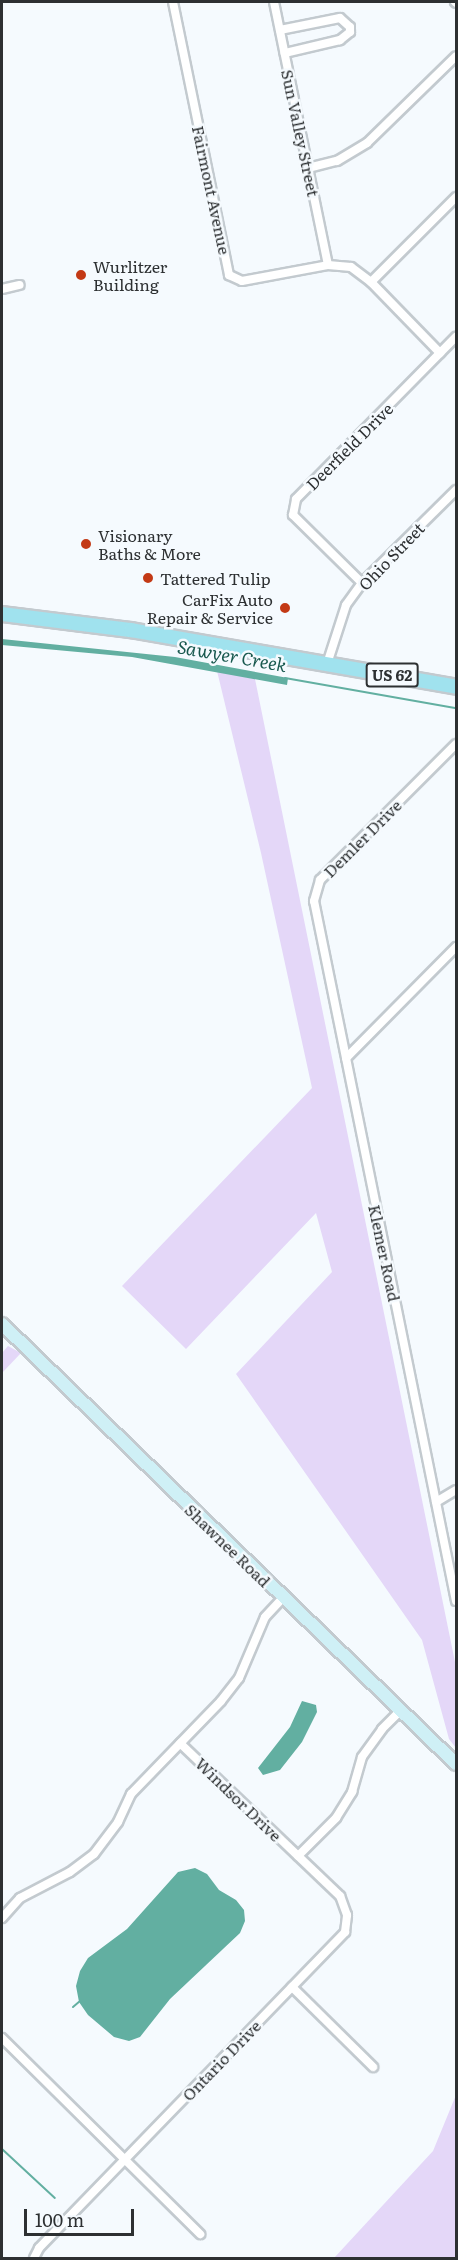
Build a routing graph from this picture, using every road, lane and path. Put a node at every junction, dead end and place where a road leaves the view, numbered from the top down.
1 (173, 2) edge
2 (274, 2) edge
3 (280, 30) junction
4 (285, 53) junction
5 (456, 56) edge
6 (308, 168) junction
7 (456, 197) edge
8 (328, 265) junction
9 (371, 282) junction
10 (20, 285) dead end
11 (2, 288) edge
12 (456, 337) edge
13 (440, 353) junction
14 (456, 490) edge
15 (362, 583) junction
16 (2, 614) edge
17 (327, 664) junction
18 (456, 687) edge
19 (456, 744) edge
20 (456, 947) edge
21 (346, 1058) junction
22 (2, 1324) edge
23 (456, 1490) edge
24 (436, 1502) junction
25 (283, 1598) junction
26 (456, 1601) edge
27 (400, 1711) junction
28 (180, 1743) junction
29 (456, 1764) edge
30 (298, 1856) junction
31 (2, 1918) edge
32 (292, 1987) junction
33 (2, 2038) edge
34 (373, 2067) dead end
35 (124, 2160) junction
36 (200, 2234) dead end
37 (34, 2259) edge

1 - 8 street, Fairmont Avenue
2 - 3 street, Sun Valley Street
3 - 4 street, Sun Valley Street
3 - 4 street
4 - 6 street, Sun Valley Street
5 - 6 street
6 - 8 street, Sun Valley Street
7 - 9 street
8 - 9 street, Fairmont Avenue
9 - 13 street, Fairmont Avenue
10 - 11 street
12 - 13 street, Deerfield Drive
13 - 15 street, Deerfield Drive
14 - 15 street, Ohio Street
15 - 17 street, Ohio Street
16 - 17 main road, US 62
17 - 18 main road, US 62
19 - 21 street, Demler Drive
20 - 21 street
21 - 24 street, Klemer Road
22 - 25 main road, Shawnee Road
23 - 24 street
24 - 26 street, Klemer Road
25 - 27 main road, Shawnee Road
25 - 28 street
27 - 29 main road, Shawnee Road
27 - 30 street
28 - 30 street, Windsor Drive
28 - 31 street
30 - 32 street, Ontario Drive
32 - 34 street
32 - 35 street, Ontario Drive
33 - 35 street
35 - 36 street
35 - 37 street, Ontario Drive

